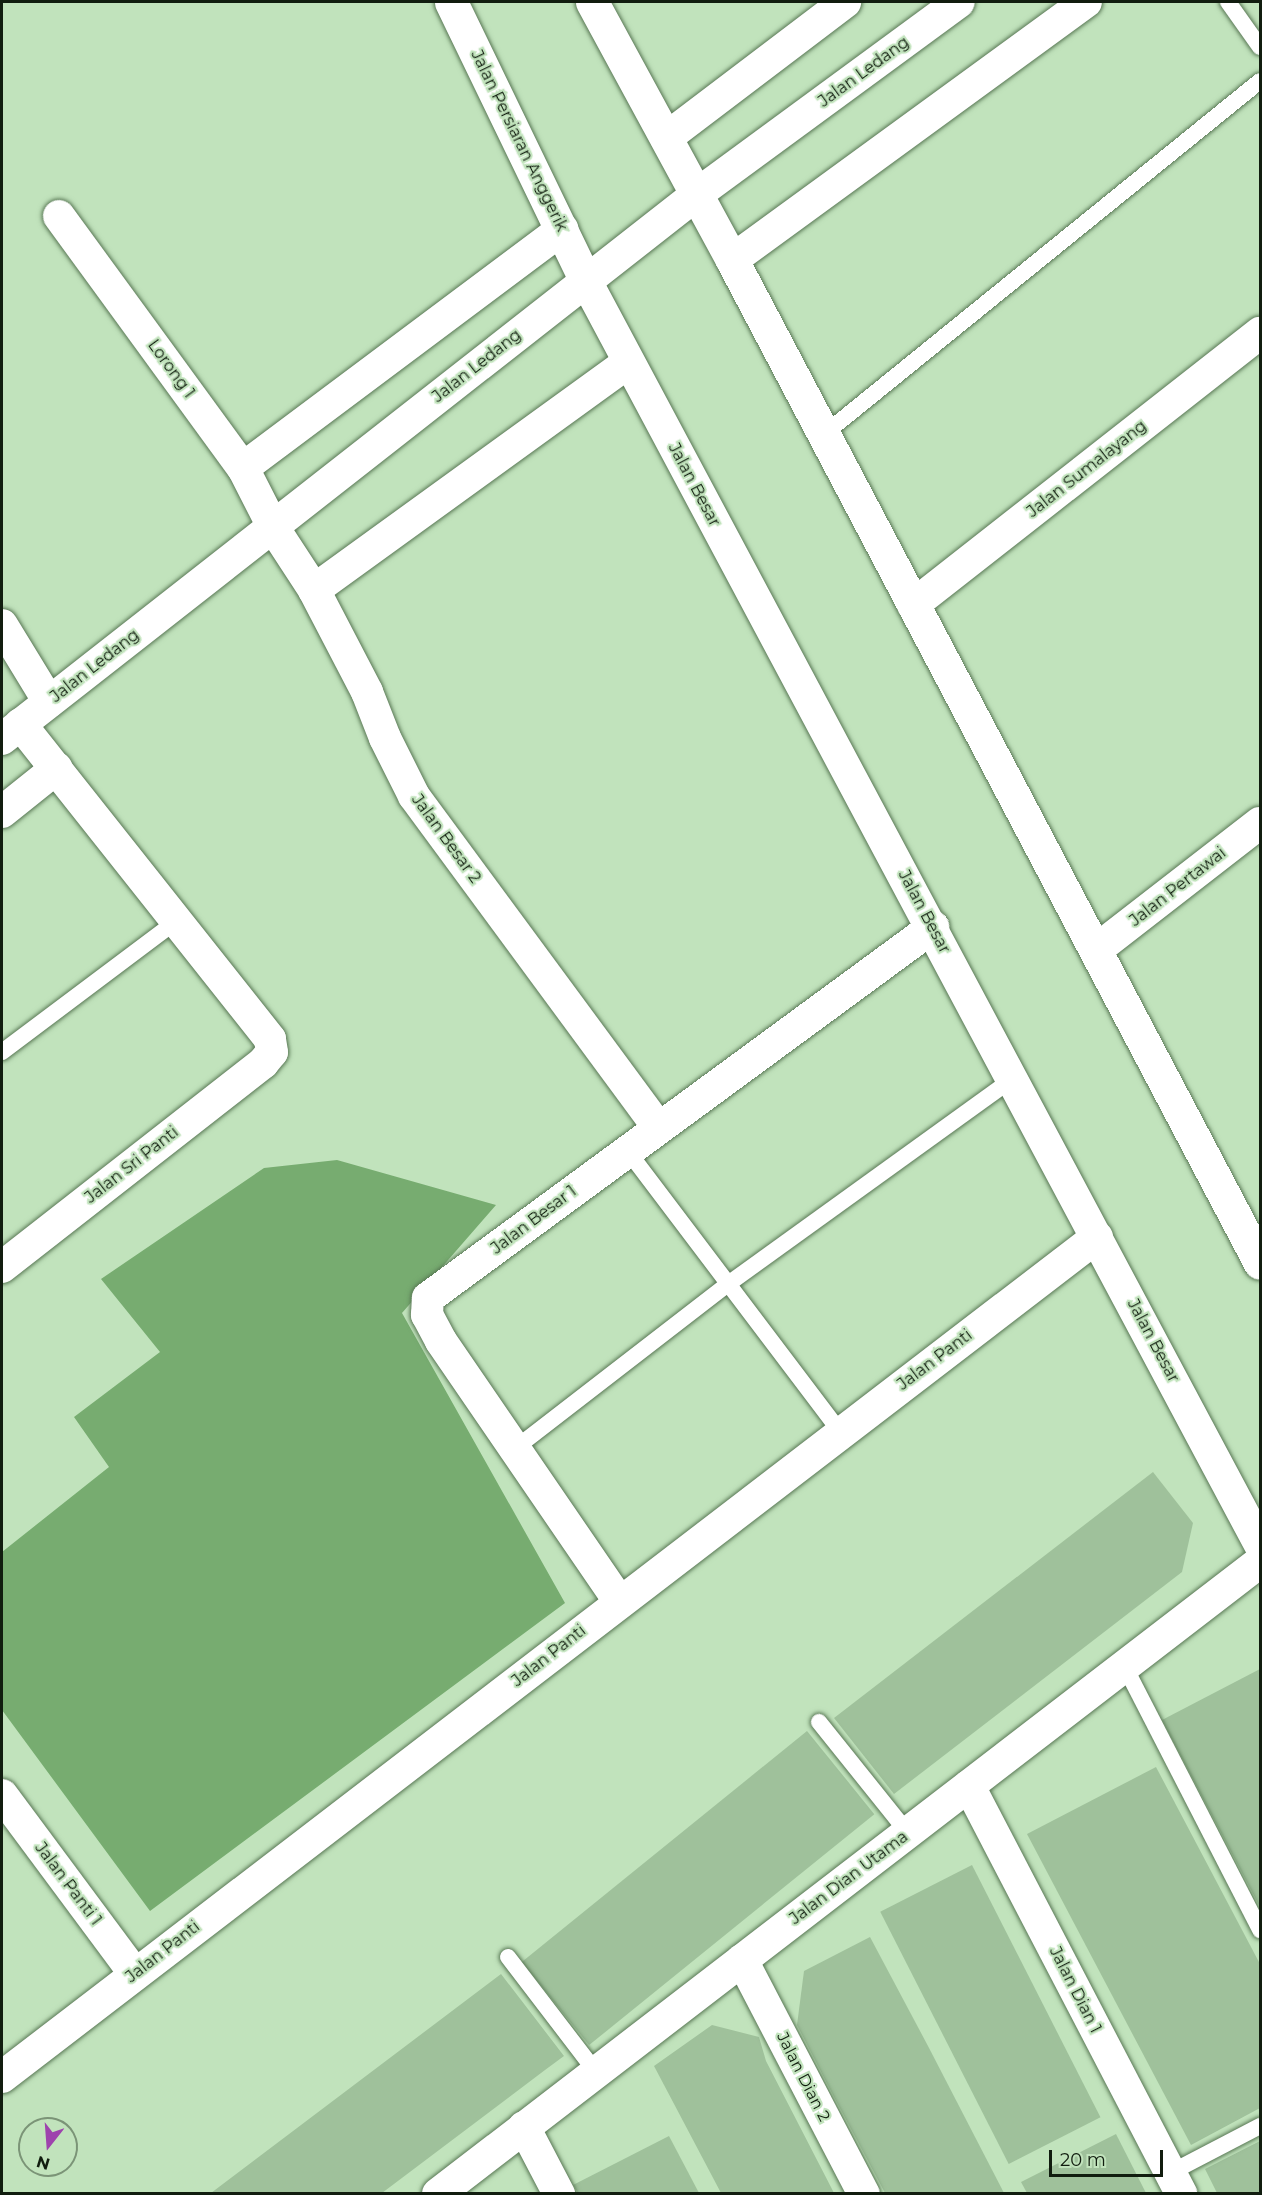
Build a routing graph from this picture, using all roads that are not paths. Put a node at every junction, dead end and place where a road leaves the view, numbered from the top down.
1 (451, 2) edge
2 (592, 2) edge
3 (845, 2) edge
4 (959, 2) edge
5 (1086, 2) edge
6 (1228, 2) edge
7 (1260, 47) edge
8 (1260, 81) edge
9 (666, 138) junction
10 (696, 195) junction
11 (59, 216) dead end
12 (562, 229) junction
13 (732, 260) junction
14 (586, 281) junction
15 (1260, 333) edge
16 (628, 363) junction
17 (823, 435) junction
18 (243, 468) junction
19 (273, 527) junction
20 (315, 590) junction
21 (913, 605) junction
22 (6, 641) edge
23 (49, 702) junction
24 (11, 731) edge
25 (57, 768) junction
26 (2, 812) edge
27 (1260, 823) edge
28 (178, 920) junction
29 (933, 927) junction
30 (1096, 950) junction
31 (2, 1053) edge
32 (1011, 1080) junction
33 (658, 1128) junction
34 (627, 1150) junction
35 (1097, 1236) junction
36 (1260, 1263) edge
37 (2, 1267) edge
38 (728, 1284) junction
39 (840, 1432) junction
40 (517, 1448) junction
41 (1260, 1545) edge
42 (1260, 1562) edge
43 (619, 1601) junction
44 (1125, 1666) junction
45 (819, 1722) dead end
46 (969, 1786) junction
47 (2, 1795) edge
48 (908, 1833) junction
49 (1260, 1930) edge
50 (508, 1957) dead end
51 (742, 1960) junction
52 (135, 1974) junction
53 (596, 2072) junction
54 (2, 2077) edge
55 (1260, 2126) edge
56 (524, 2127) junction
57 (1176, 2183) edge
58 (438, 2193) edge
59 (559, 2193) edge
60 (864, 2193) edge

1 - 12 street, Jalan Persiaran Anggerik
2 - 9 street
3 - 9 street
4 - 10 street, Jalan Ledang
5 - 13 street
6 - 7 lane
8 - 17 lane
9 - 10 street
10 - 13 street
10 - 14 street, Jalan Ledang
11 - 18 street, Lorong 1
12 - 14 street, Jalan Persiaran Anggerik
12 - 18 street
13 - 17 street
14 - 16 street, Jalan Besar
14 - 19 street, Jalan Ledang
15 - 21 street, Jalan Sumalayang
16 - 20 street
16 - 29 street, Jalan Besar
17 - 21 street
18 - 19 street, Lorong 1
19 - 20 street, Jalan Besar 2
19 - 23 street, Jalan Ledang
20 - 33 street, Jalan Besar 2
21 - 30 street
22 - 23 street
23 - 24 street, Jalan Ledang
24 - 25 street
25 - 26 street
25 - 28 street
27 - 30 street, Jalan Pertawai
28 - 31 lane
28 - 37 street, Jalan Sri Panti
29 - 32 street, Jalan Besar
29 - 33 street, Jalan Besar 1
30 - 36 street
32 - 35 street, Jalan Besar
32 - 38 lane
33 - 34 street, Jalan Besar 1
34 - 38 lane
34 - 40 street, Jalan Besar 1
35 - 39 street, Jalan Panti
35 - 41 street, Jalan Besar
38 - 39 lane
38 - 40 lane
39 - 43 street, Jalan Panti
40 - 43 street, Jalan Besar 1
42 - 44 street, Jalan Dian Utama
43 - 52 street, Jalan Panti
44 - 46 street, Jalan Dian Utama
44 - 49 lane
45 - 48 lane
46 - 48 street, Jalan Dian Utama
46 - 57 street, Jalan Dian 1
47 - 52 street, Jalan Panti 1
48 - 51 street, Jalan Dian Utama
50 - 53 lane
51 - 53 street, Jalan Dian Utama
51 - 60 street, Jalan Dian 2
52 - 54 street, Jalan Panti
53 - 56 street, Jalan Dian Utama
55 - 57 lane
56 - 58 street, Jalan Dian Utama
56 - 59 street

